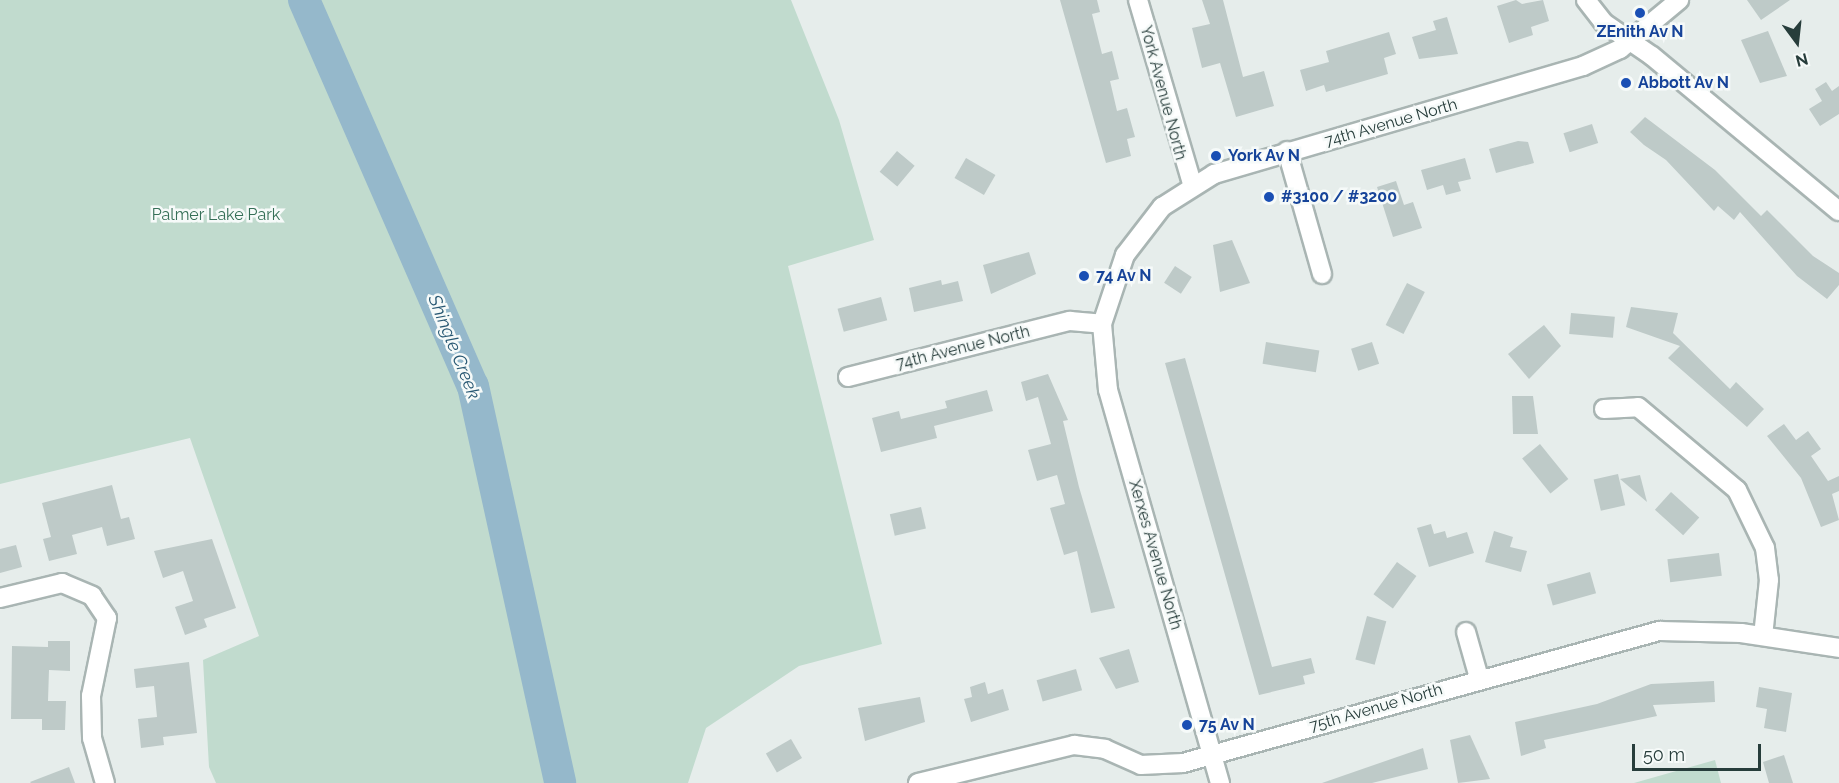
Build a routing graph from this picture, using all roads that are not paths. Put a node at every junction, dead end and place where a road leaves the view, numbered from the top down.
1 (1138, 0) edge
2 (1586, 0) edge
3 (1679, 0) edge
4 (1630, 42) junction
5 (1287, 151) junction
6 (1192, 184) junction
7 (1836, 202) edge
8 (1322, 274) dead end
9 (1102, 324) junction
10 (848, 377) dead end
11 (1604, 409) dead end
12 (0, 598) edge
13 (1466, 632) dead end
14 (1763, 636) junction
15 (1839, 648) edge
16 (1479, 678) junction
17 (1212, 754) junction
18 (105, 783) edge
19 (918, 783) edge
20 (1221, 783) edge

1 - 6 street, York Avenue North
2 - 4 street
3 - 4 street, 74th Avenue North
4 - 5 street, 74th Avenue North
4 - 7 street
5 - 6 street, 74th Avenue North
5 - 8 street
6 - 9 street, 74th Avenue North
9 - 10 street, 74th Avenue North
9 - 17 street, Xerxes Avenue North
11 - 14 street
12 - 18 street
13 - 16 street
14 - 15 street, 75th Avenue North
14 - 16 street, 75th Avenue North
16 - 17 street, 75th Avenue North
17 - 19 street, 75th Avenue North
17 - 20 street, Xerxes Avenue North

